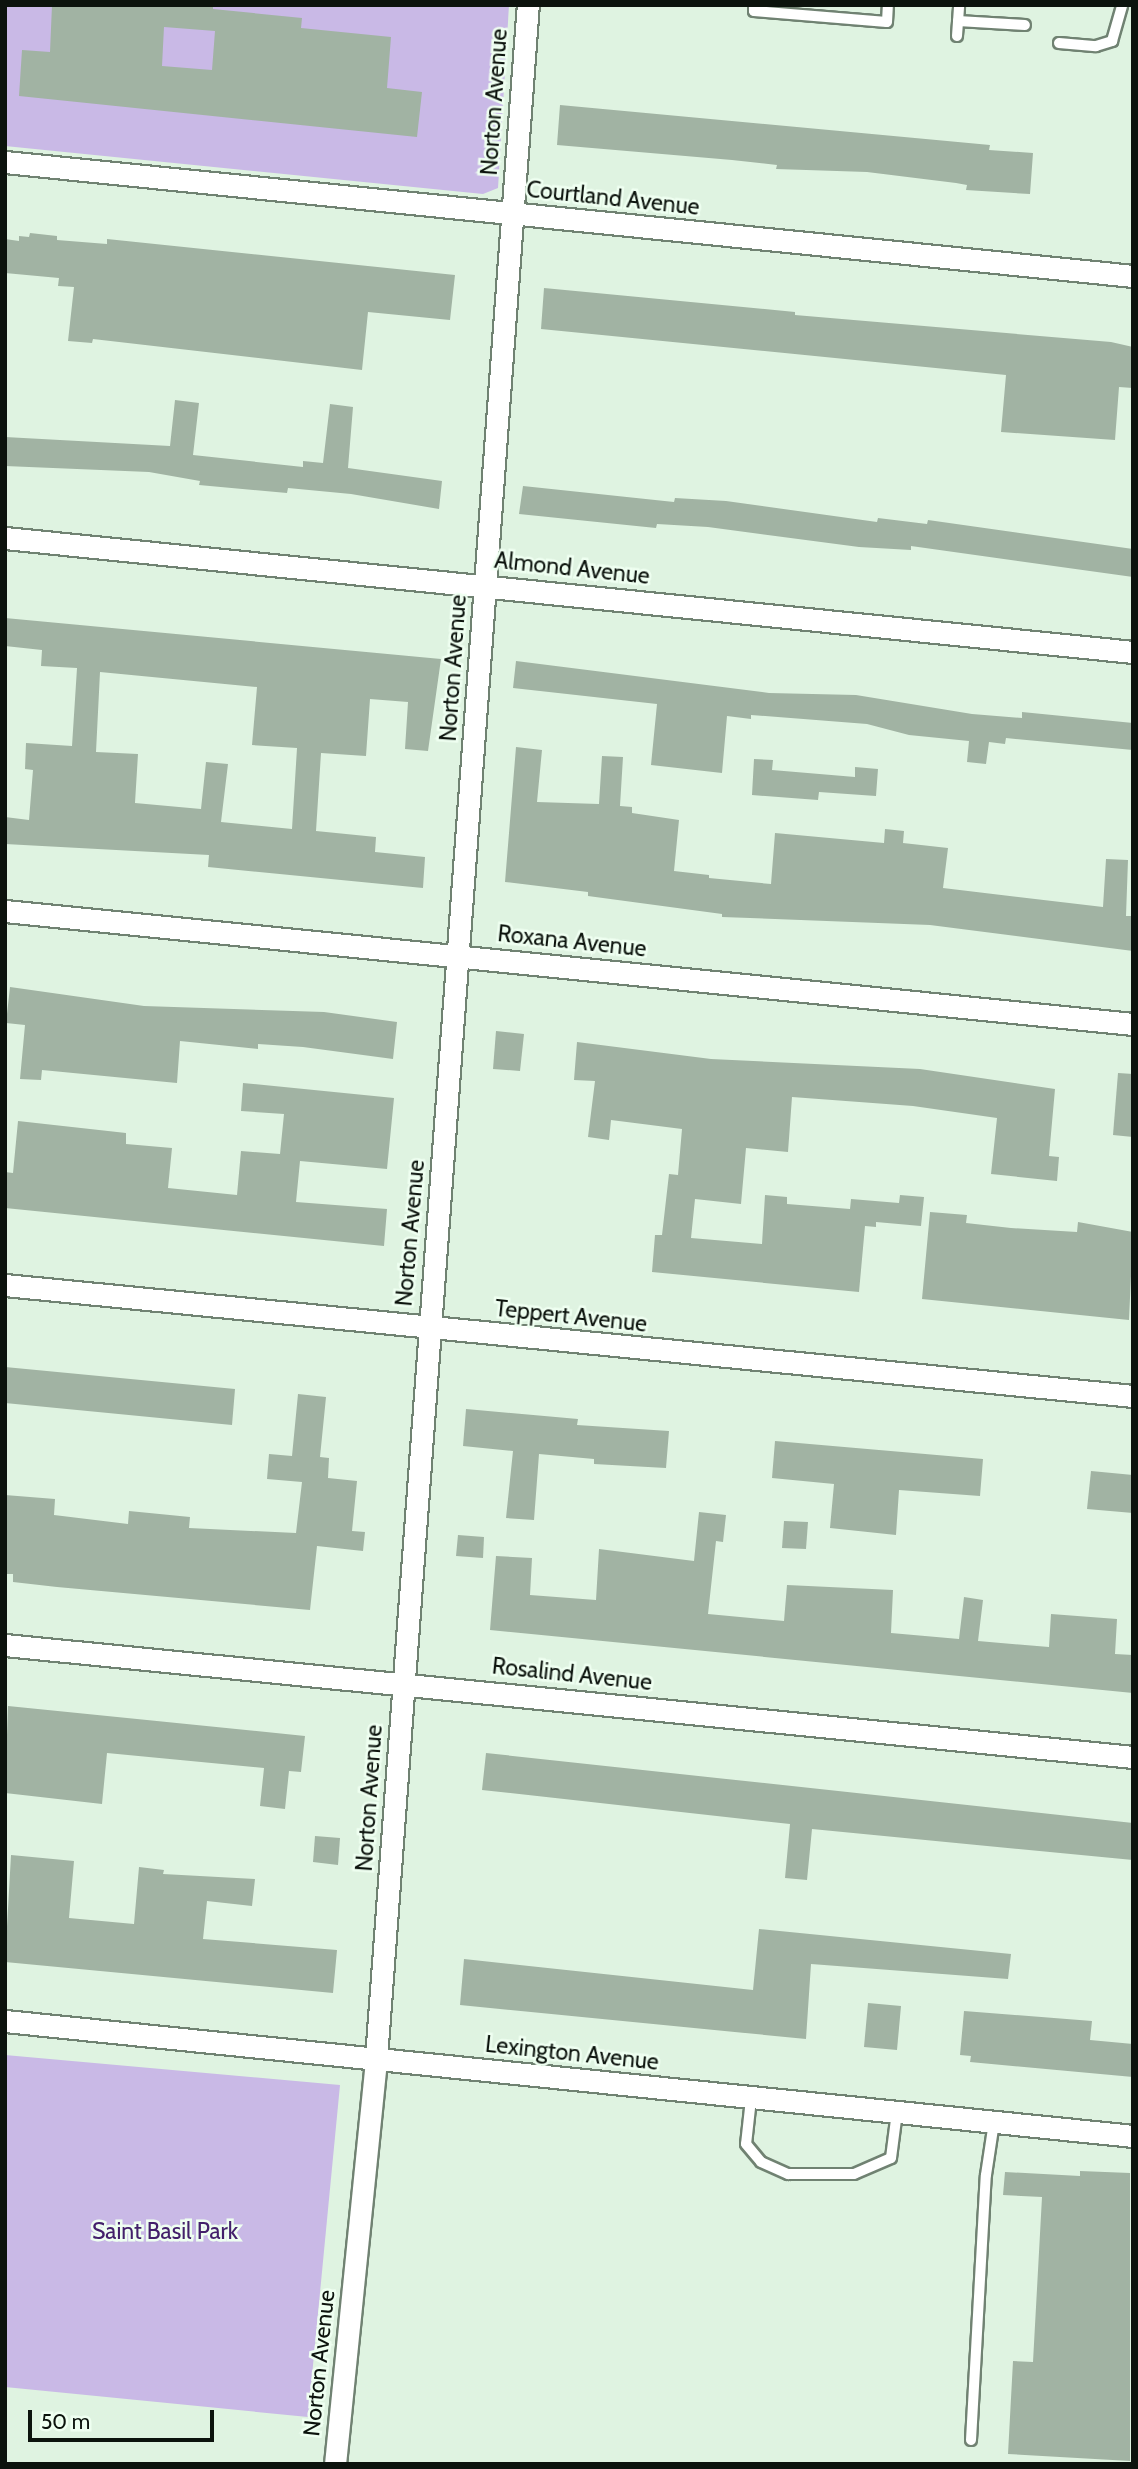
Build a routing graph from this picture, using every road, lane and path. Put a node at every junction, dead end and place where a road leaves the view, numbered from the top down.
1 (528, 5) edge
2 (754, 5) edge
3 (888, 5) edge
4 (959, 5) edge
5 (1122, 5) edge
6 (958, 21) junction
7 (1025, 25) dead end
8 (957, 36) dead end
9 (1059, 43) dead end
10 (5, 162) edge
11 (512, 214) junction
12 (1133, 276) edge
13 (5, 538) edge
14 (485, 586) junction
15 (1133, 652) edge
16 (5, 911) edge
17 (458, 956) junction
18 (1133, 1024) edge
19 (5, 1285) edge
20 (429, 1328) junction
21 (1133, 1396) edge
22 (5, 1645) edge
23 (404, 1684) junction
24 (1133, 1757) edge
25 (5, 2021) edge
26 (376, 2058) junction
27 (751, 2099) junction
28 (897, 2112) junction
29 (994, 2122) junction
30 (1133, 2136) edge
31 (971, 2440) dead end
32 (335, 2464) edge

1 - 11 street, Norton Avenue
2 - 3 lane
4 - 6 lane
5 - 9 lane
6 - 7 lane
6 - 8 lane
10 - 11 street, Courtland Avenue
11 - 12 street, Courtland Avenue
11 - 14 street, Norton Avenue
13 - 14 street, Almond Avenue
14 - 15 street, Almond Avenue
14 - 17 street, Norton Avenue
16 - 17 street, Roxana Avenue
17 - 18 street, Roxana Avenue
17 - 20 street, Norton Avenue
19 - 20 street, Teppert Avenue
20 - 21 street, Teppert Avenue
20 - 23 street, Norton Avenue
22 - 23 street, Rosalind Avenue
23 - 24 street, Rosalind Avenue
23 - 26 street, Norton Avenue
25 - 26 street, Lexington Avenue
26 - 27 street, Lexington Avenue
26 - 32 street, Norton Avenue
27 - 28 street, Lexington Avenue
27 - 28 lane
28 - 29 street, Lexington Avenue
29 - 30 street, Lexington Avenue
29 - 31 lane

